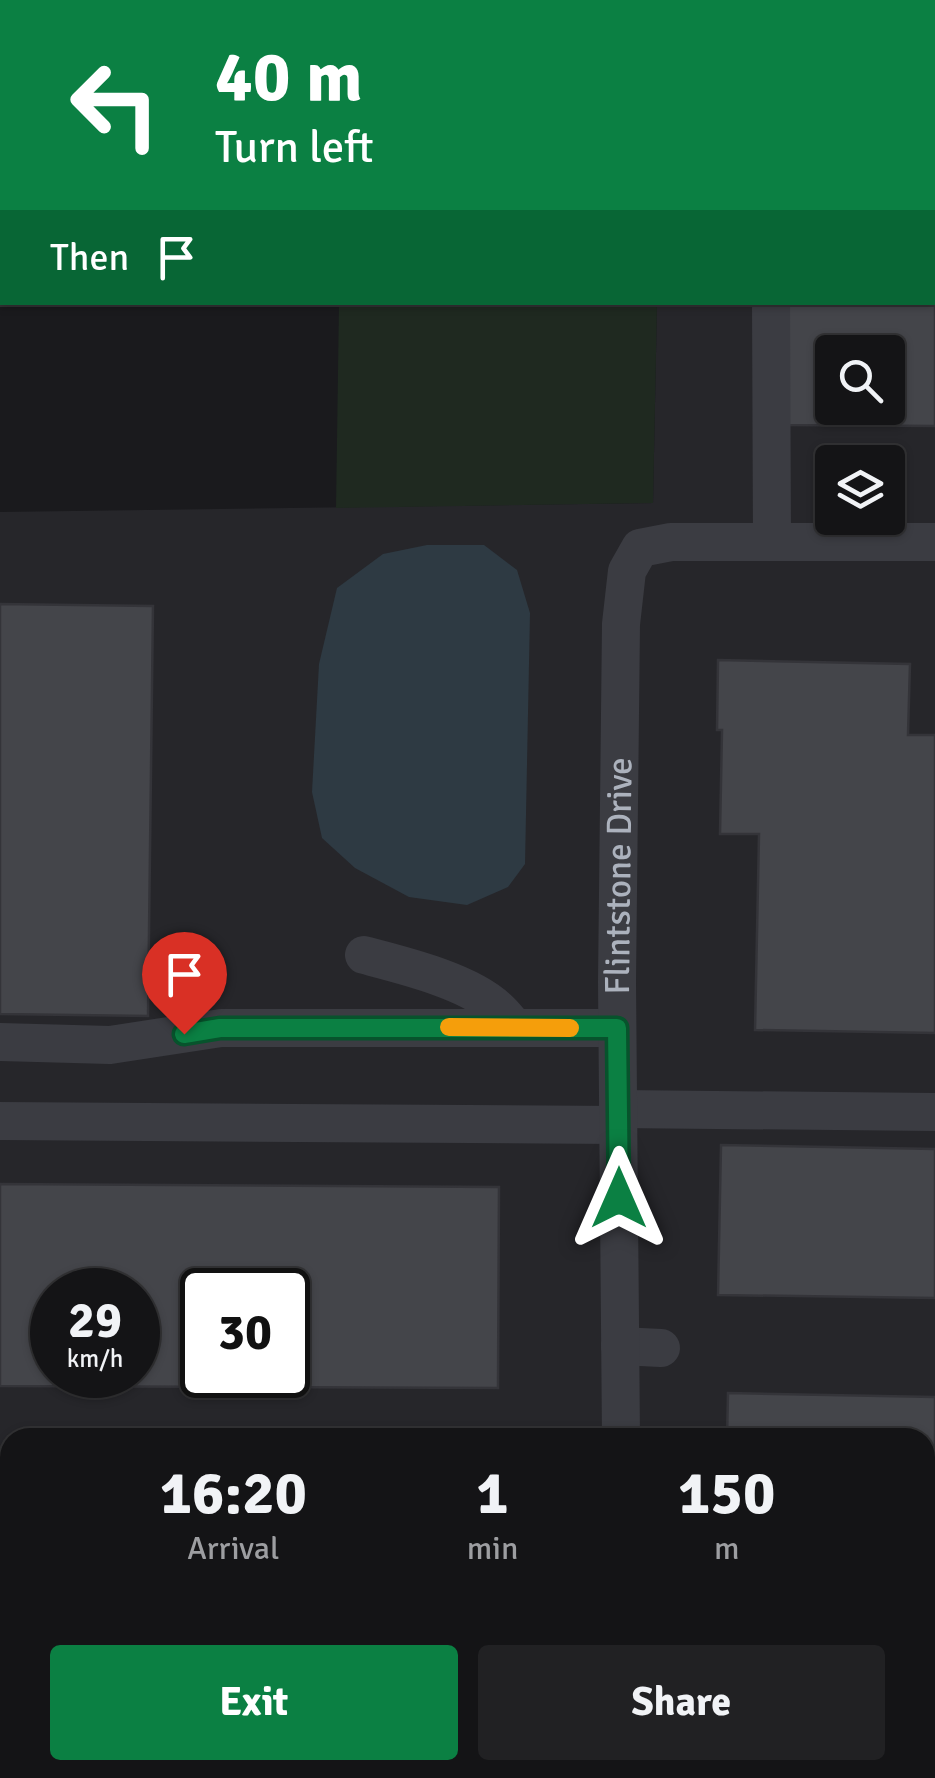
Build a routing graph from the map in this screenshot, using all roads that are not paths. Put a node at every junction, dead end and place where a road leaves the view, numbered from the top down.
1 (771, 305) edge
2 (760, 542) junction
3 (935, 542) edge
4 (364, 955) dead end
5 (514, 1026) junction
6 (617, 1028) junction
7 (0, 1042) edge
8 (935, 1112) edge
9 (618, 1117) junction
10 (0, 1121) edge
11 (620, 1346) junction
12 (661, 1348) dead end
13 (620, 1428) edge

1 - 2 street
2 - 3 street
2 - 6 street, Flintstone Drive
4 - 5 street
5 - 6 street
5 - 7 street
6 - 9 street, Flintstone Drive
8 - 9 street
9 - 10 street
9 - 11 street, Flintstone Drive
11 - 12 street
11 - 13 street, Flintstone Drive

